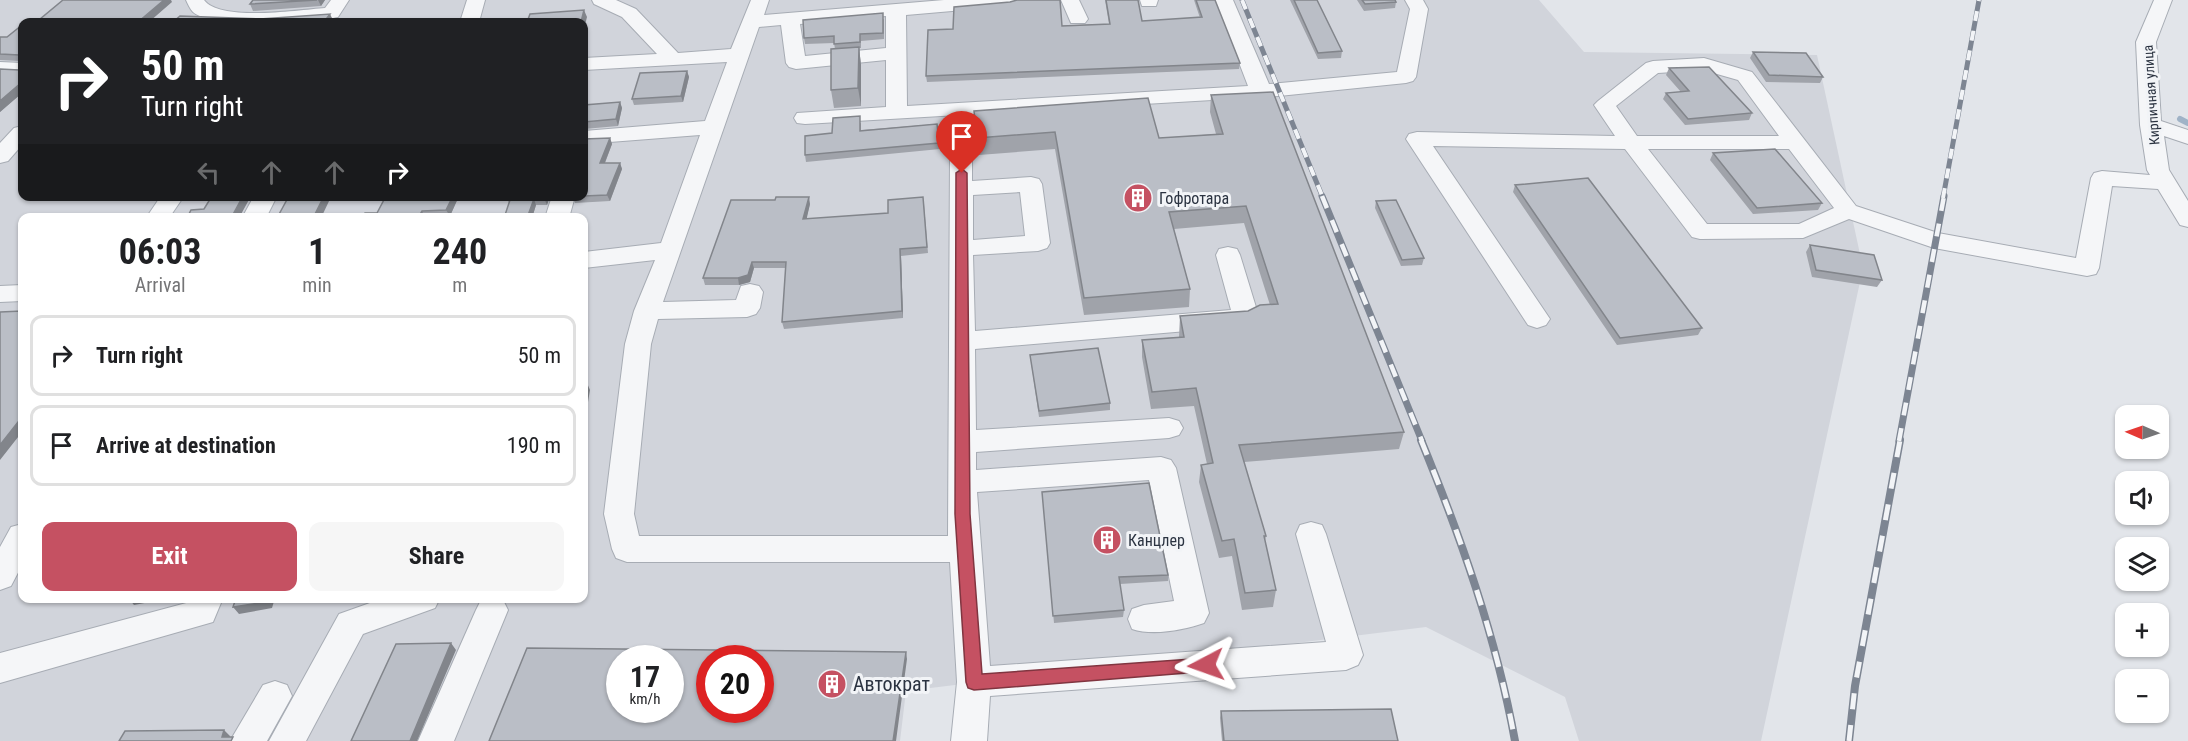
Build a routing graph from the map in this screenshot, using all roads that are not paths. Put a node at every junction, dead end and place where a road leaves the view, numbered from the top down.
1 (195, 0) edge
2 (340, 0) edge
3 (476, 0) edge
4 (601, 0) edge
5 (799, 0) edge
6 (1010, 0) edge
7 (1070, 0) edge
8 (1224, 0) edge
9 (1414, 0) edge
10 (2163, 0) edge
11 (896, 9) junction
12 (756, 11) edge
13 (230, 18) edge
14 (263, 18) edge
15 (471, 18) edge
16 (790, 19) junction
17 (1078, 19) dead end
18 (896, 53) junction
19 (739, 55) junction
20 (672, 58) junction
21 (588, 64) edge
22 (0, 68) edge
23 (18, 69) edge
24 (1260, 91) junction
25 (897, 112) junction
26 (805, 118) dead end
27 (2151, 125) junction
28 (715, 127) junction
29 (588, 137) edge
30 (2188, 137) edge
31 (18, 140) edge
32 (1795, 142) junction
33 (1631, 143) junction
34 (0, 156) edge
35 (961, 157) dead end
36 (2166, 183) junction
37 (962, 189) junction
38 (1848, 211) junction
39 (2188, 220) edge
40 (962, 248) junction
41 (671, 250) junction
42 (1228, 255) dead end
43 (588, 260) edge
44 (750, 292) dead end
45 (18, 293) edge
46 (0, 294) edge
47 (647, 311) junction
48 (1537, 319) dead end
49 (962, 341) junction
50 (1169, 428) dead end
51 (963, 442) junction
52 (962, 482) junction
53 (1311, 534) dead end
54 (18, 543) edge
55 (965, 549) junction
56 (0, 577) edge
57 (205, 603) edge
58 (410, 603) edge
59 (492, 610) dead end
60 (1144, 620) dead end
61 (0, 668) edge
62 (974, 682) junction
63 (275, 696) dead end
64 (248, 741) edge
65 (287, 741) edge
66 (436, 741) edge
67 (969, 741) edge

1 - 13 street
2 - 14 street
3 - 15 street
4 - 20 street
5 - 12 street
6 - 11 street
7 - 17 street
8 - 24 street
9 - 24 street
10 - 27 street, Кирпичная улица
11 - 16 street
11 - 18 street
12 - 16 street
12 - 19 street
16 - 18 street
18 - 25 street
19 - 20 street
19 - 28 street
20 - 21 street
22 - 23 street
24 - 25 street
25 - 26 street
27 - 30 street
27 - 36 street, Кирпичная улица
28 - 29 street
28 - 41 street
31 - 34 street
32 - 33 street
32 - 33 street
32 - 38 street
33 - 38 street
33 - 48 street
35 - 37 street
36 - 38 street
36 - 39 street, Кирпичная улица
37 - 40 street
37 - 40 street
40 - 49 street
41 - 43 street
41 - 47 street
42 - 49 street
44 - 47 street
45 - 46 street
47 - 55 street
49 - 51 street
50 - 51 street
51 - 52 street
52 - 55 street
52 - 60 street
53 - 62 street
54 - 56 street
55 - 62 street
57 - 61 street
58 - 65 street
59 - 66 street
62 - 67 street
63 - 64 street

